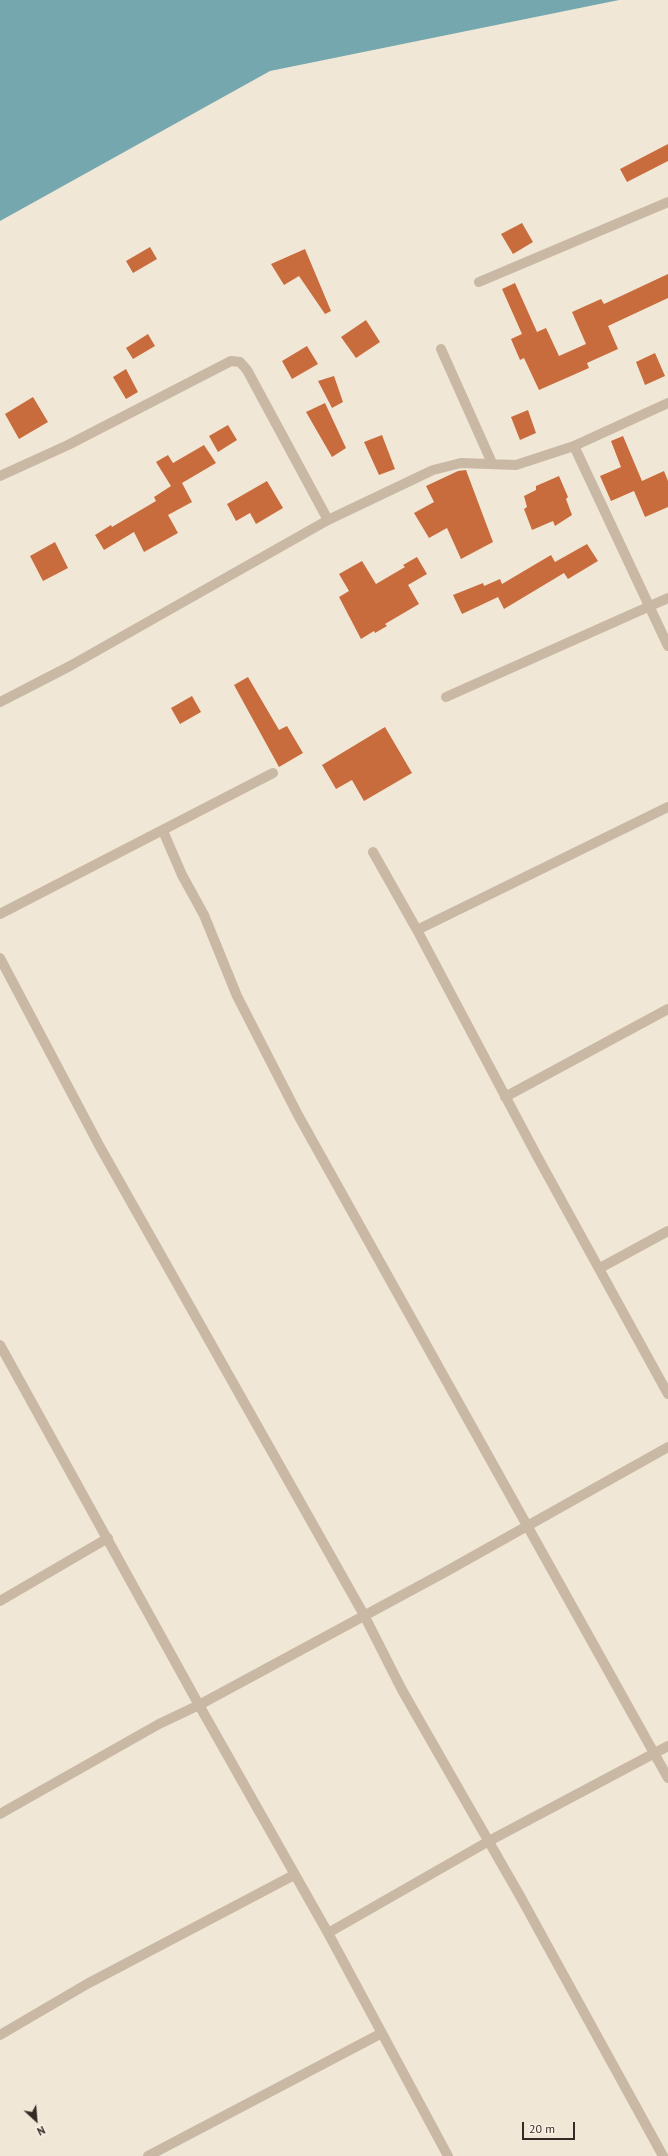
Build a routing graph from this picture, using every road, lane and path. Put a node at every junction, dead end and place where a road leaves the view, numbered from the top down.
1 (668, 202) edge
2 (478, 282) dead end
3 (441, 349) dead end
4 (668, 403) edge
5 (574, 446) junction
6 (492, 463) junction
7 (0, 476) edge
8 (328, 520) junction
9 (668, 598) edge
10 (650, 606) junction
11 (668, 646) edge
12 (446, 697) dead end
13 (0, 702) edge
14 (273, 773) dead end
15 (668, 807) edge
16 (163, 831) junction
17 (373, 852) dead end
18 (0, 914) edge
19 (417, 930) junction
20 (0, 958) edge
21 (668, 1009) edge
22 (505, 1097) junction
23 (668, 1231) edge
24 (600, 1268) junction
25 (0, 1345) edge
26 (668, 1394) edge
27 (668, 1447) edge
28 (528, 1526) junction
29 (108, 1538) junction
30 (0, 1601) edge
31 (364, 1615) junction
32 (199, 1705) junction
33 (668, 1746) edge
34 (655, 1753) junction
35 (668, 1778) edge
36 (0, 1814) edge
37 (489, 1841) junction
38 (294, 1874) junction
39 (328, 1933) junction
40 (382, 2033) junction
41 (0, 2034) edge
42 (148, 2156) edge
43 (448, 2156) edge
44 (663, 2156) edge

1 - 2 street
3 - 6 street
4 - 5 street
5 - 6 street
5 - 10 street
6 - 8 street
7 - 8 street
8 - 13 street
9 - 10 street
10 - 11 street
10 - 12 street
14 - 16 street
15 - 19 street
16 - 18 street
16 - 28 street
17 - 19 street
19 - 22 street
20 - 31 street
21 - 22 street
22 - 24 street
23 - 24 street
24 - 26 street
25 - 29 street
27 - 28 street
28 - 31 street
28 - 34 street
29 - 30 street
29 - 32 street
31 - 32 street
31 - 37 street
32 - 36 street
32 - 38 street
33 - 34 street
34 - 35 street
34 - 37 street
37 - 39 street
37 - 44 street
38 - 39 street
38 - 41 street
39 - 40 street
40 - 42 street
40 - 43 street

